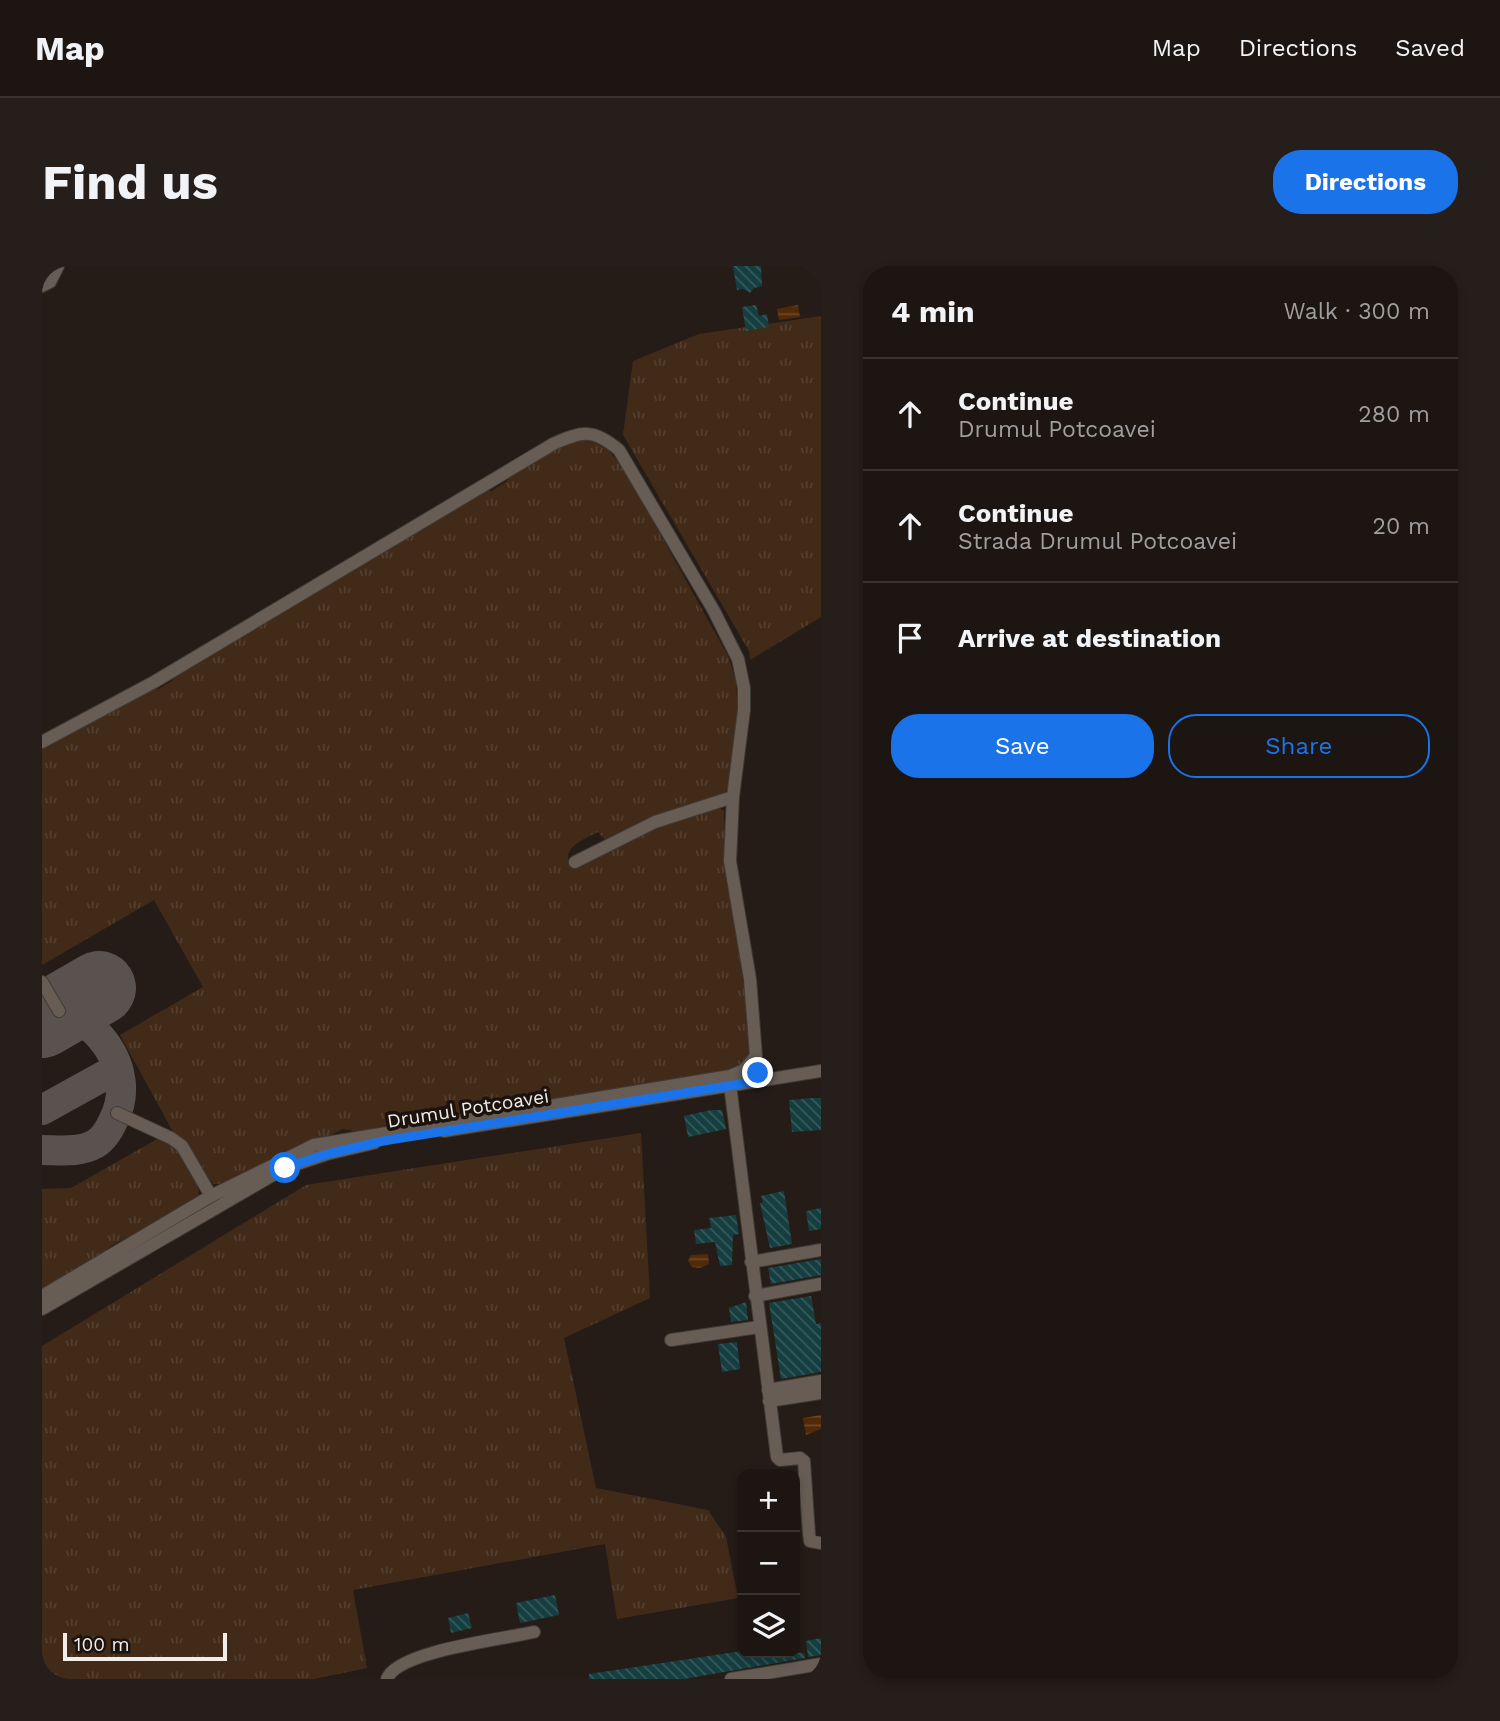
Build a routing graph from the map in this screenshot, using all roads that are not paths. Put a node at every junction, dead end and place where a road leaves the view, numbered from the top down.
1 (58, 266) edge
2 (42, 286) edge
3 (42, 742) edge
4 (733, 797) junction
5 (575, 862) dead end
6 (42, 982) edge
7 (59, 1011) dead end
8 (756, 1056) junction
9 (821, 1071) edge
10 (759, 1081) junction
11 (730, 1086) junction
12 (117, 1113) dead end
13 (211, 1196) junction
14 (821, 1250) edge
15 (751, 1262) junction
16 (821, 1284) edge
17 (42, 1296) edge
18 (755, 1296) junction
19 (42, 1310) edge
20 (759, 1327) junction
21 (671, 1340) dead end
22 (821, 1381) edge
23 (821, 1393) edge
24 (768, 1395) junction
25 (821, 1543) edge
26 (534, 1633) dead end
27 (821, 1664) edge
28 (387, 1679) edge
29 (731, 1679) edge

1 - 2 street
3 - 4 street
4 - 5 street
4 - 8 street
6 - 7 street
8 - 10 street
8 - 13 street
9 - 10 street, Drumul Potcoavei
10 - 11 street, Drumul Potcoavei
11 - 15 street
11 - 19 street, Drumul Potcoavei
12 - 13 street
13 - 17 street
14 - 15 street
15 - 18 street
16 - 18 street
18 - 20 street
20 - 21 street
20 - 24 street
22 - 24 street
23 - 24 street
24 - 25 street
26 - 28 street
27 - 29 street

